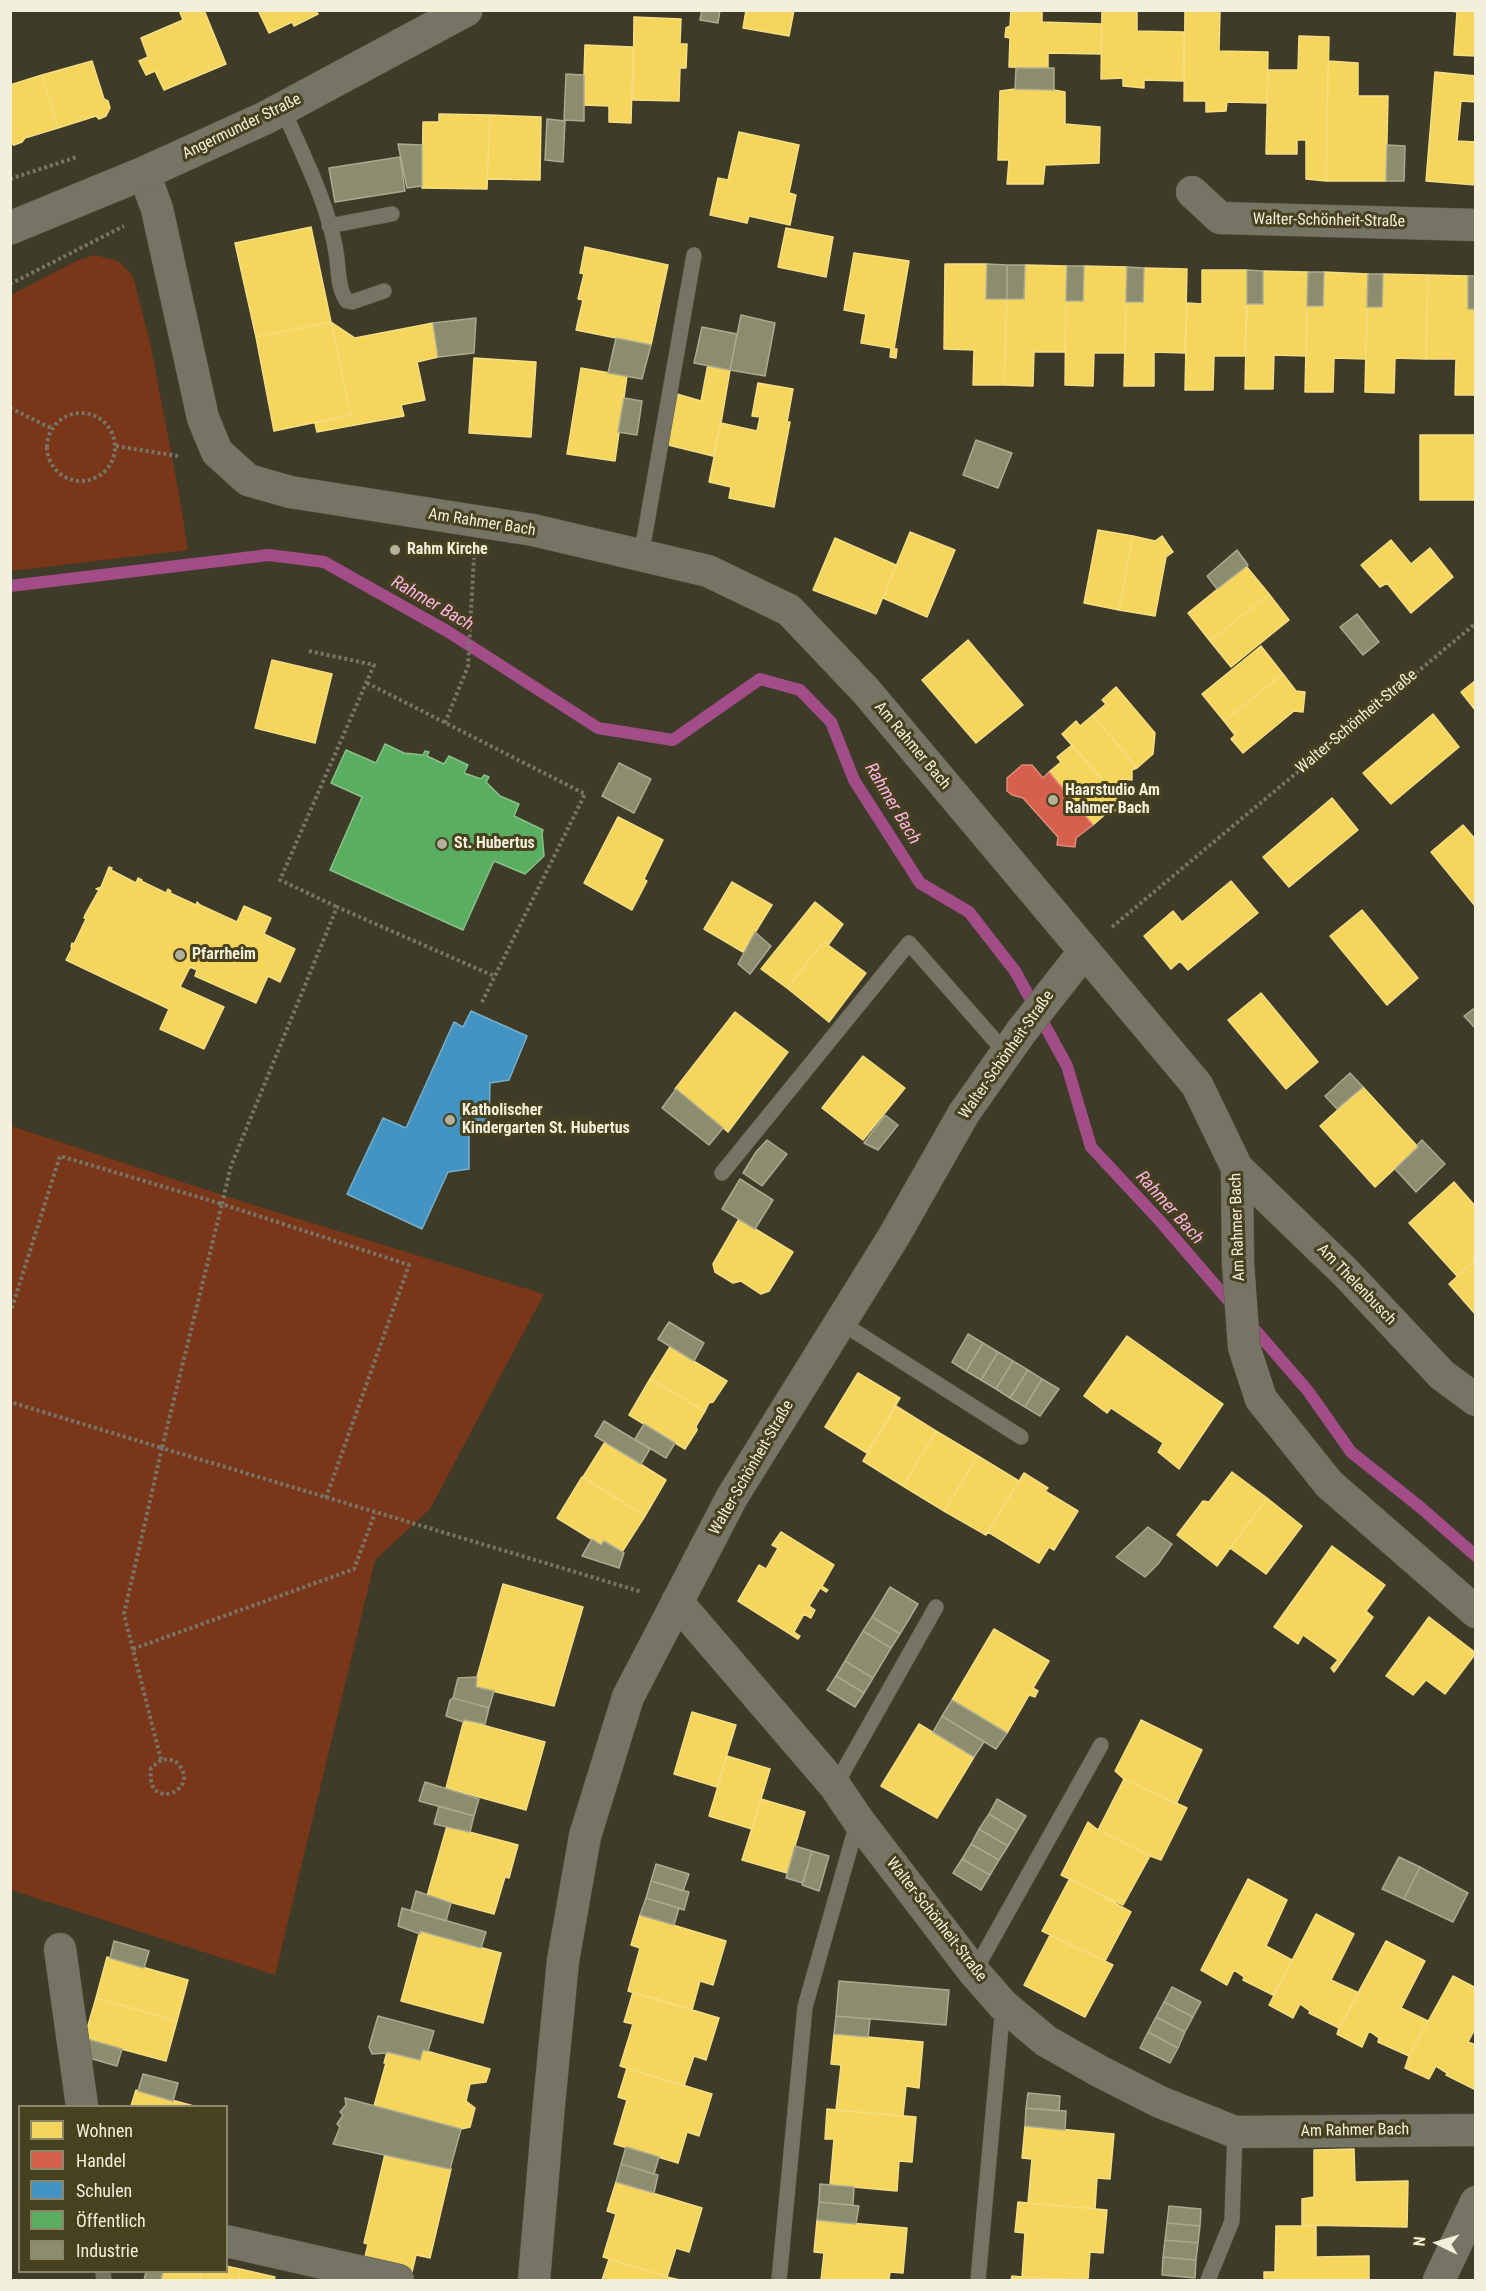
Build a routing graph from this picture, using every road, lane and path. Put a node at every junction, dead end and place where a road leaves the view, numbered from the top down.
1 (466, 10) edge
2 (283, 108) junction
3 (144, 173) junction
4 (1192, 192) dead end
5 (157, 209) junction
6 (392, 214) dead end
7 (1476, 225) edge
8 (329, 226) junction
9 (10, 228) edge
10 (694, 255) dead end
11 (10, 285) edge
12 (384, 291) dead end
13 (10, 408) edge
14 (51, 428) junction
15 (116, 446) junction
16 (234, 467) junction
17 (476, 521) junction
18 (641, 556) junction
19 (1476, 623) edge
20 (309, 651) dead end
21 (367, 683) junction
22 (445, 723) junction
23 (336, 907) junction
24 (1084, 952) junction
25 (494, 976) junction
26 (481, 1004) dead end
27 (1013, 1042) junction
28 (1237, 1168) junction
29 (722, 1173) dead end
30 (222, 1204) junction
31 (10, 1314) edge
32 (840, 1322) junction
33 (1476, 1400) edge
34 (10, 1402) edge
35 (1021, 1437) dead end
36 (162, 1448) junction
37 (326, 1498) junction
38 (375, 1513) junction
39 (677, 1602) junction
40 (936, 1607) dead end
41 (1476, 1612) edge
42 (133, 1649) junction
43 (1101, 1745) dead end
44 (160, 1760) junction
45 (835, 1786) junction
46 (858, 1820) junction
47 (60, 1949) dead end
48 (974, 1972) junction
49 (1003, 2005) junction
50 (82, 2105) edge
51 (1476, 2130) edge
52 (1235, 2133) junction
53 (1476, 2202) edge
54 (228, 2241) edge
55 (398, 2280) edge
56 (534, 2280) edge
57 (779, 2280) edge
58 (978, 2280) edge
59 (1208, 2280) edge
60 (1439, 2280) edge

1 - 2 main road, Angermunder Straße
2 - 3 main road, Angermunder Straße
2 - 8 lane
3 - 5 street, Am Rahmer Bach
3 - 9 main road, Angermunder Straße
4 - 7 street, Walter-Schönheit-Straße
5 - 11 path
5 - 16 street, Am Rahmer Bach
6 - 8 lane
8 - 12 lane
10 - 18 lane
13 - 14 path
14 - 15 path
14 - 15 path
15 - 16 path
16 - 17 street, Am Rahmer Bach
17 - 18 street, Am Rahmer Bach
17 - 22 path
18 - 24 street, Am Rahmer Bach
19 - 24 path, Walter-Schönheit-Straße
20 - 21 path
21 - 22 path
21 - 23 path
22 - 25 path
23 - 25 path
23 - 30 path
24 - 27 street, Walter-Schönheit-Straße
24 - 28 street, Am Rahmer Bach
25 - 26 path
27 - 29 lane
27 - 32 street, Walter-Schönheit-Straße
28 - 33 street, Am Thelenbusch
28 - 41 street, Am Rahmer Bach
30 - 31 path
30 - 36 path
30 - 37 path
32 - 35 lane
32 - 39 street, Walter-Schönheit-Straße
34 - 36 path
36 - 37 path
36 - 42 path
37 - 38 path
38 - 39 path
38 - 42 path
39 - 45 street, Walter-Schönheit-Straße
39 - 56 street, Walter-Schönheit-Straße
40 - 45 lane
42 - 44 path
43 - 48 lane
44 - 44 path
45 - 46 street, Walter-Schönheit-Straße
46 - 48 street, Walter-Schönheit-Straße
46 - 57 lane
47 - 50 street
48 - 49 street, Walter-Schönheit-Straße
49 - 52 street, Walter-Schönheit-Straße
49 - 58 lane
51 - 52 street, Am Rahmer Bach
52 - 59 lane
53 - 60 street
54 - 55 street

